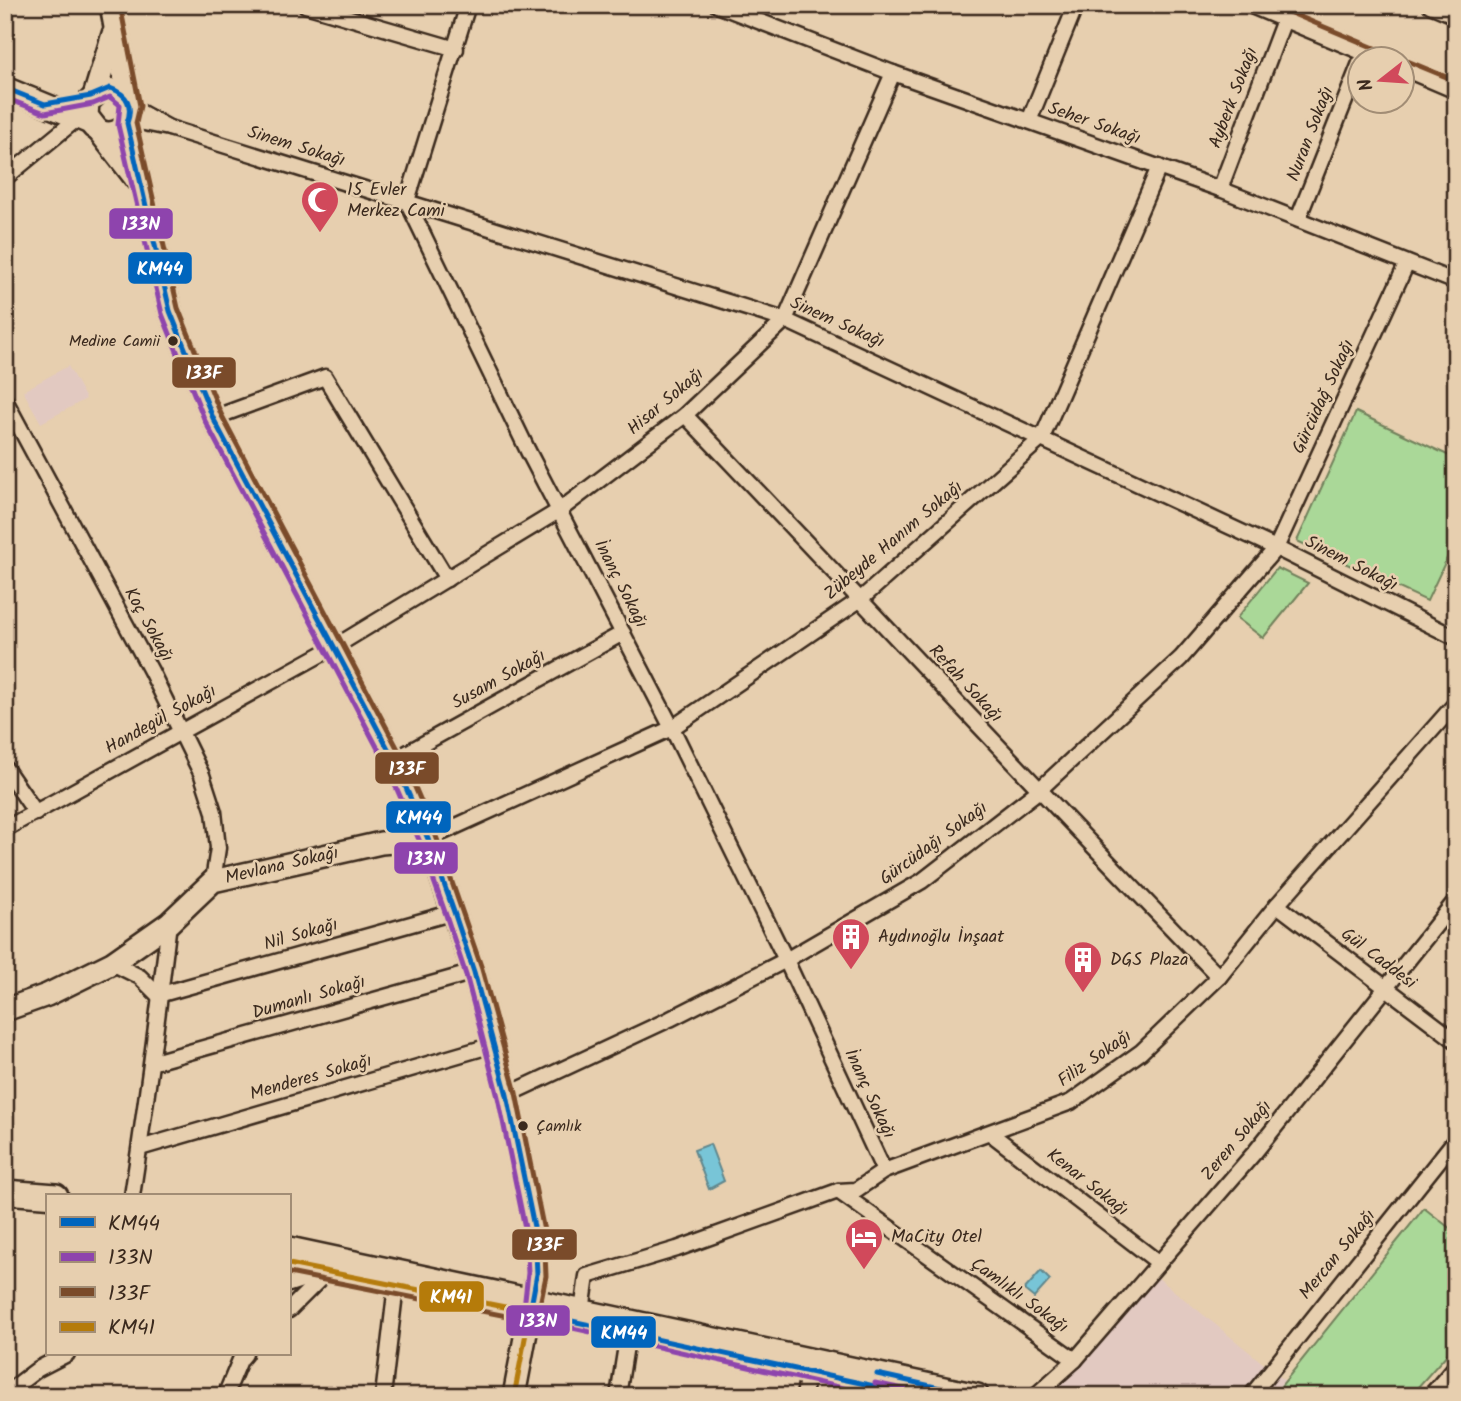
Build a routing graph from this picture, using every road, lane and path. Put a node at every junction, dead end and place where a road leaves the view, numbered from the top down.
1 (111, 5) edge
2 (305, 5) edge
3 (468, 5) edge
4 (717, 5) edge
5 (1076, 5) edge
6 (1249, 5) edge
7 (1430, 5) edge
8 (1456, 16) edge
9 (1284, 20) junction
10 (115, 29) junction
11 (456, 49) junction
12 (1346, 50) edge
13 (893, 73) junction
14 (1416, 74) edge
15 (5, 88) edge
16 (1456, 91) edge
17 (93, 94) junction
18 (1346, 98) edge
19 (45, 104) junction
20 (129, 113) junction
21 (1029, 121) junction
22 (87, 122) junction
23 (1159, 167) junction
24 (5, 178) edge
25 (142, 188) junction
26 (1220, 189) junction
27 (407, 201) junction
28 (1298, 219) junction
29 (1407, 263) junction
30 (1456, 282) edge
31 (785, 320) junction
32 (5, 400) edge
33 (685, 415) junction
34 (213, 418) junction
35 (1042, 438) junction
36 (561, 510) junction
37 (1276, 548) junction
38 (447, 579) junction
39 (861, 599) junction
40 (623, 633) junction
41 (1456, 638) edge
42 (336, 646) junction
43 (1456, 703) edge
44 (672, 728) junction
45 (180, 731) junction
46 (394, 760) junction
47 (5, 768) edge
48 (1038, 791) junction
49 (36, 813) junction
50 (5, 829) edge
51 (428, 839) junction
52 (213, 881) junction
53 (1456, 900) edge
54 (1277, 905) junction
55 (454, 912) junction
56 (170, 923) junction
57 (786, 960) junction
58 (112, 963) junction
59 (474, 972) junction
60 (1219, 977) junction
61 (1384, 989) junction
62 (158, 995) junction
63 (5, 1010) edge
64 (1456, 1041) edge
65 (493, 1045) junction
66 (154, 1062) junction
67 (507, 1095) junction
68 (990, 1133) junction
69 (1456, 1139) edge
70 (140, 1148) junction
71 (884, 1171) junction
72 (838, 1191) junction
73 (5, 1192) edge
74 (132, 1194) edge
75 (46, 1195) edge
76 (5, 1208) edge
77 (46, 1211) edge
78 (290, 1249) edge
79 (1159, 1263) junction
80 (290, 1264) edge
81 (335, 1267) junction
82 (290, 1284) edge
83 (396, 1285) junction
84 (531, 1306) junction
85 (290, 1309) edge
86 (582, 1311) junction
87 (628, 1333) junction
88 (64, 1356) edge
89 (243, 1356) edge
90 (1075, 1360) junction
91 (1456, 1366) edge
92 (808, 1371) junction
93 (12, 1392) edge
94 (225, 1396) edge
95 (383, 1396) edge
96 (514, 1396) edge
97 (618, 1396) edge
98 (804, 1396) edge
99 (922, 1396) edge
100 (978, 1396) edge
101 (1035, 1396) edge
102 (1251, 1396) edge
103 (1430, 1396) edge

1 - 10 street
2 - 11 street
3 - 11 street
4 - 13 street, Seher Sokağı
5 - 21 street
6 - 9 street
7 - 8 street
9 - 12 street
9 - 26 street, Ayberk Sokağı
10 - 17 street
10 - 20 street
11 - 27 street
13 - 21 street, Seher Sokağı
13 - 31 street, Hisar Sokağı
14 - 16 street
15 - 19 street
17 - 19 street
17 - 20 street
17 - 22 street
18 - 28 street, Nuran Sokağı
19 - 22 street
20 - 22 street
20 - 25 street
20 - 27 street, Sinem Sokağı
21 - 23 street, Seher Sokağı
22 - 24 street
22 - 25 street
23 - 26 street, Seher Sokağı
23 - 35 street, Zübeyde Hanım Sokağı
25 - 34 street
26 - 28 street, Seher Sokağı
27 - 31 street, Sinem Sokağı
27 - 36 street, İnanç Sokağı
28 - 29 street, Seher Sokağı
29 - 30 street, Seher Sokağı
29 - 37 street, Gürcüdağ Sokağı
31 - 33 street, Hisar Sokağı
31 - 35 street, Sinem Sokağı
32 - 45 street, Koç Sokağı
33 - 36 street, Hisar Sokağı
33 - 39 street, Refah Sokağı
34 - 38 street
34 - 42 street
35 - 37 street, Sinem Sokağı
35 - 39 street, Zübeyde Hanım Sokağı
36 - 38 street, Hisar Sokağı
36 - 40 street, İnanç Sokağı
37 - 41 street, Sinem Sokağı
37 - 48 street, Gürcüdağı Sokağı
38 - 42 street, Hisar Sokağı
39 - 44 street, Zübeyde Hanım Sokağı
39 - 48 street, Refah Sokağı
40 - 44 street, İnanç Sokağı
40 - 46 street, Susam Sokağı
42 - 45 street, Handegül Sokağı
42 - 46 street
43 - 54 street, Filiz Sokağı
44 - 51 street, Zübeyde Hanım Sokağı
44 - 57 street, İnanç Sokağı
45 - 49 street, Handegül Sokağı
45 - 52 street, Koç Sokağı
46 - 51 street
47 - 49 street
48 - 57 street, Gürcüdağı Sokağı
48 - 60 street, Refah Sokağı
49 - 50 street, Handegül Sokağı
51 - 52 street, Mevlana Sokağı
51 - 55 street
52 - 56 street, Mevlana Sokağı
53 - 61 street, Zeren Sokağı
54 - 60 street, Filiz Sokağı
54 - 61 street, Gül Caddesi
55 - 59 street
55 - 62 street, Nil Sokağı
56 - 58 street, Mevlana Sokağı
56 - 62 street
57 - 67 street, Gürcüdağı Sokağı
57 - 71 street, İnanç Sokağı
58 - 62 street
58 - 63 street, Mevlana Sokağı
59 - 65 street
59 - 66 street, Dumanlı Sokağı
60 - 68 street, Filiz Sokağı
61 - 64 street, Gül Caddesi
61 - 79 street, Zeren Sokağı
62 - 66 street
65 - 67 street
65 - 70 street, Menderes Sokağı
66 - 70 street
67 - 84 street
68 - 71 street, Filiz Sokağı
68 - 79 street, Kenar Sokağı
69 - 102 street, Mercan Sokağı
70 - 74 street
71 - 72 street, Filiz Sokağı
72 - 86 street, Filiz Sokağı
72 - 90 street, Çamlıklı Sokağı
73 - 75 main road
76 - 77 main road
78 - 81 main road
79 - 90 street, Zeren Sokağı
80 - 81 main road
81 - 82 street
81 - 83 main road
81 - 84 main road
81 - 85 street
83 - 84 main road
83 - 95 street
84 - 86 main road
84 - 87 main road
84 - 96 street
86 - 100 main road
87 - 92 main road
87 - 97 street
88 - 93 street
89 - 94 street
90 - 101 street, Zeren Sokağı
91 - 103 street
92 - 98 street
92 - 99 main road

